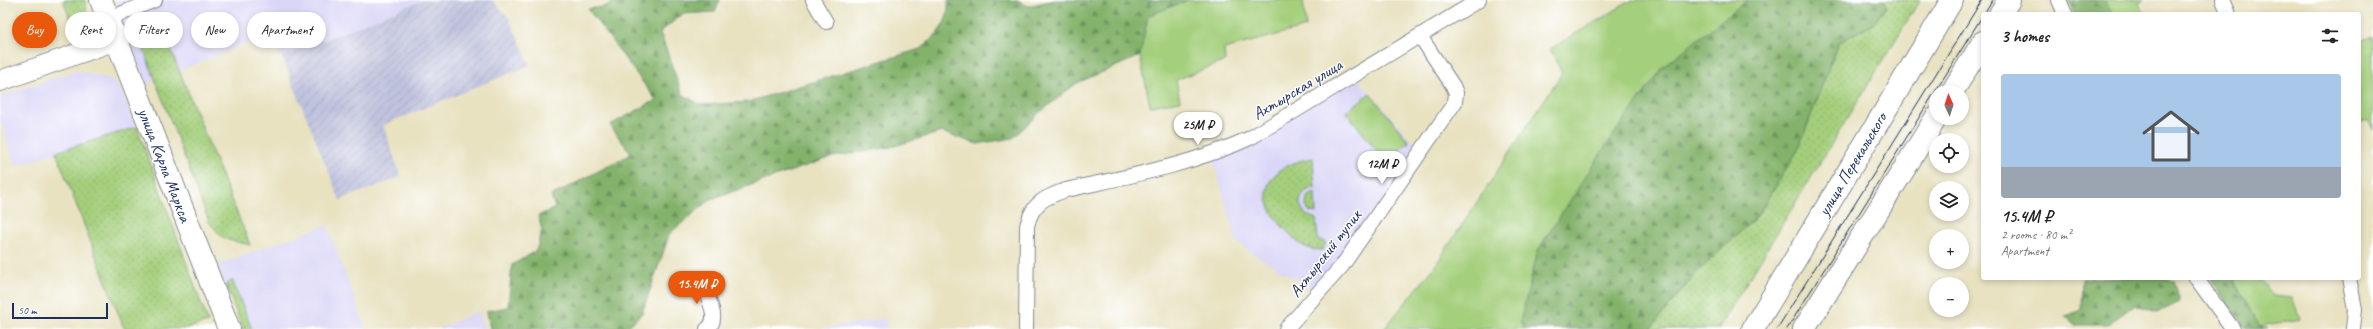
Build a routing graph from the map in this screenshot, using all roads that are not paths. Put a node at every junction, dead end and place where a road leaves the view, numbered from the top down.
1 (155, 0) edge
2 (813, 0) edge
3 (1479, 0) edge
4 (1952, 0) edge
5 (2009, 0) edge
6 (2059, 0) edge
7 (2223, 0) edge
8 (104, 9) edge
9 (2001, 12) edge
10 (2064, 12) edge
11 (2228, 12) edge
12 (826, 22) dead end
13 (1420, 36) junction
14 (116, 40) edge
15 (1981, 45) edge
16 (93, 48) edge
17 (0, 81) edge
18 (1956, 85) edge
19 (1932, 125) edge
20 (2197, 280) edge
21 (2349, 280) edge
22 (705, 289) dead end
23 (229, 329) edge
24 (707, 329) edge
25 (1026, 329) edge
26 (1286, 329) edge
27 (1753, 329) edge
28 (1804, 329) edge
29 (2233, 329) edge
30 (2353, 329) edge

1 - 8 street
2 - 12 street
3 - 13 street, Ахтырская улица
4 - 27 main road, улица Перекальского
5 - 9 main road
6 - 10 street
7 - 11 street
13 - 25 street, Ахтырская улица
13 - 26 street, Ахтырский тупик
14 - 23 main road, улица Карла Маркса
15 - 18 main road
16 - 17 street
19 - 28 main road
20 - 29 street
21 - 30 street
22 - 24 street

